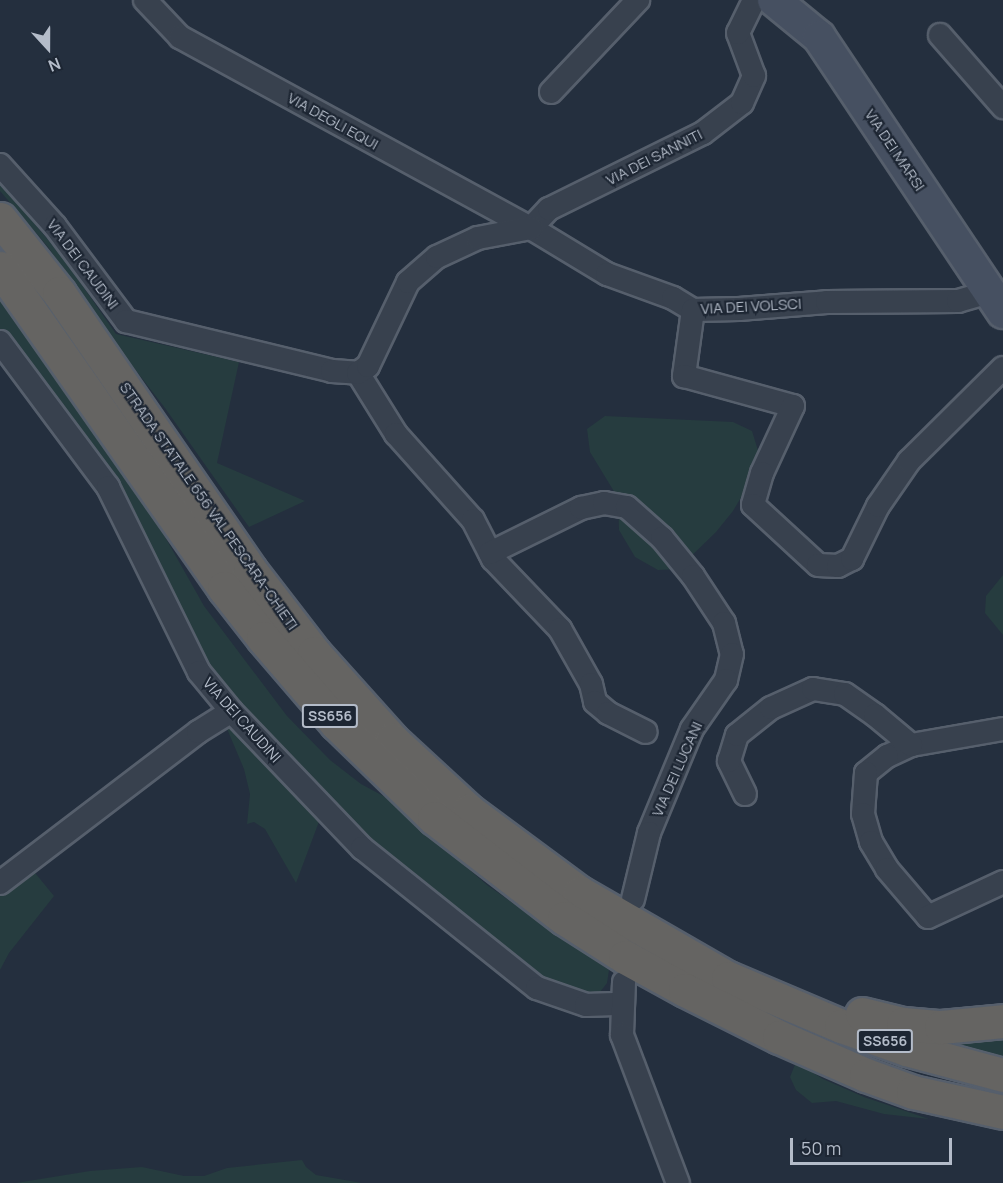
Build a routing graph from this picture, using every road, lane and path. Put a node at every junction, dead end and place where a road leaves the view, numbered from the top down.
1 (144, 0) edge
2 (638, 0) edge
3 (754, 0) edge
4 (774, 0) edge
5 (940, 35) dead end
6 (551, 92) dead end
7 (1003, 107) edge
8 (0, 165) edge
9 (0, 219) edge
10 (531, 228) junction
11 (0, 268) edge
12 (996, 302) edge
13 (693, 310) junction
14 (0, 342) edge
15 (1003, 368) edge
16 (358, 373) junction
17 (490, 553) junction
18 (231, 711) junction
19 (1003, 729) edge
20 (646, 732) dead end
21 (911, 745) junction
22 (745, 794) dead end
23 (1003, 882) edge
24 (0, 883) edge
25 (633, 900) dead end
26 (770, 998) junction
27 (1003, 1022) edge
28 (1003, 1076) edge
29 (1003, 1112) edge
30 (678, 1183) edge

1 - 10 street, VIA DEGLI EQUI
2 - 6 street
3 - 10 street, VIA DEI SANNITI
4 - 12 main road, VIA DEI MARSI
5 - 7 street
8 - 16 street, VIA DEI CAUDINI
9 - 26 highway, STRADA STATALE 656 VAL PESCARA-CHIETI / SS656
10 - 13 street, VIA DEI VOLSCI
10 - 16 street
11 - 29 highway, STRADA STATALE 656 VAL PESCARA-CHIETI / SS656
12 - 13 street, VIA DEI VOLSCI
13 - 15 street
14 - 18 street, VIA DEI CAUDINI
16 - 17 street
17 - 20 street
17 - 25 street, VIA DEI LUCANI
18 - 24 street
18 - 30 street, VIA DEI CAUDINI
19 - 21 street
21 - 22 street
21 - 23 street
26 - 27 highway
26 - 28 highway, STRADA STATALE 656 VAL PESCARA-CHIETI / SS656

